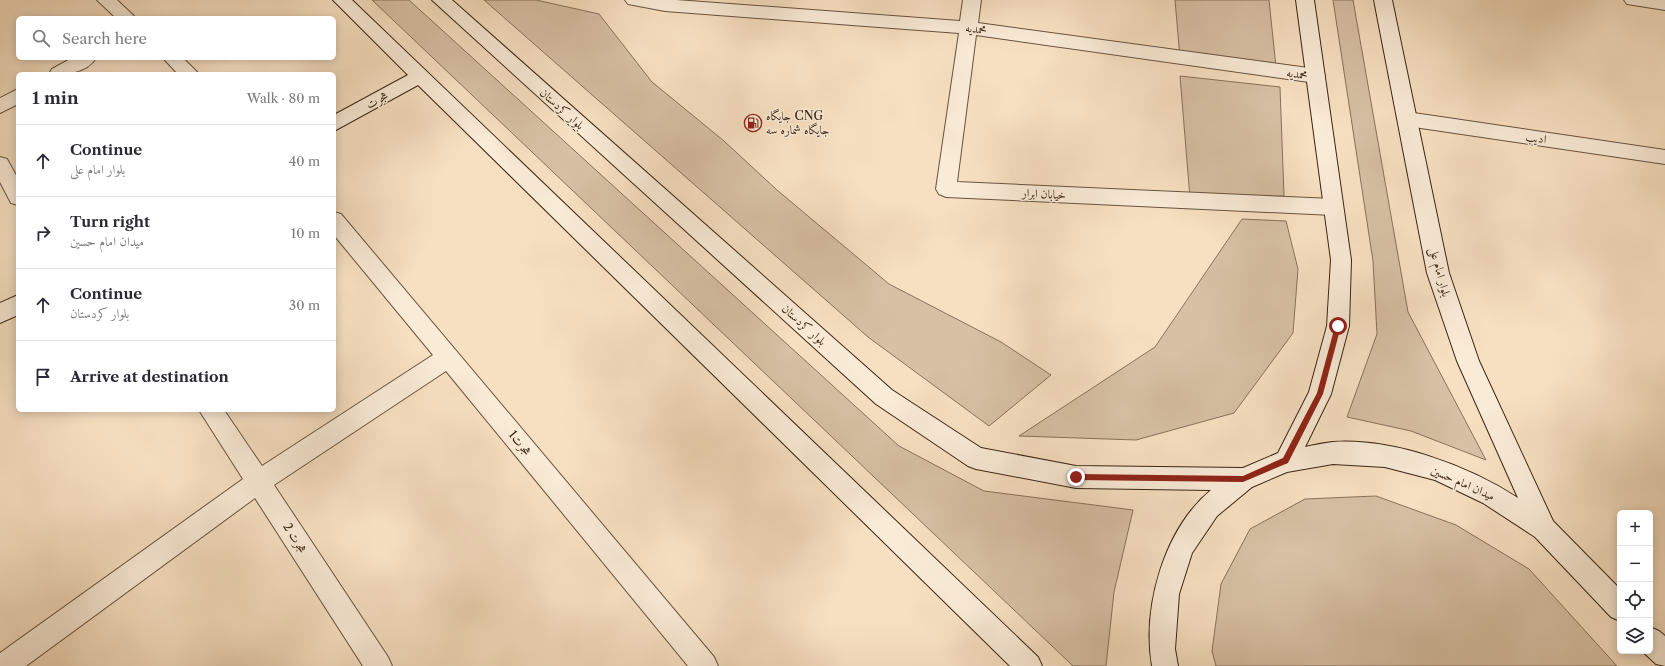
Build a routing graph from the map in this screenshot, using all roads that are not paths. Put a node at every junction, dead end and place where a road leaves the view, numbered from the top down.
1 (106, 0) edge
2 (342, 0) edge
3 (441, 0) edge
4 (634, 0) edge
5 (972, 0) edge
6 (1305, 0) edge
7 (1383, 0) edge
8 (1633, 0) edge
9 (1665, 4) edge
10 (819, 8) edge
11 (125, 16) edge
12 (968, 28) junction
13 (83, 60) edge
14 (174, 60) edge
15 (62, 72) edge
16 (188, 72) edge
17 (420, 76) junction
18 (1316, 76) junction
19 (16, 97) edge
20 (0, 106) edge
21 (1407, 119) junction
22 (336, 123) edge
23 (1665, 157) edge
24 (0, 164) edge
25 (16, 194) edge
26 (1333, 207) junction
27 (336, 222) edge
28 (16, 305) edge
29 (0, 314) edge
30 (448, 357) junction
31 (212, 412) edge
32 (1286, 461) junction
33 (1243, 479) junction
34 (258, 482) junction
35 (1544, 529) junction
36 (1617, 605) edge
37 (1653, 643) edge
38 (1665, 655) edge
39 (4, 666) edge
40 (379, 666) edge
41 (705, 666) edge
42 (1030, 666) edge
43 (1165, 666) edge

1 - 11 main road
2 - 17 main road
3 - 33 main road, بلوار کردستان
4 - 10 main road, محمدیه
5 - 12 main road, خیابان ابرار
6 - 18 main road
7 - 21 main road, بلوار امام علی
8 - 9 main road
10 - 12 main road, محمدیه
12 - 18 main road, محمدیه
12 - 26 main road, خیابان ابرار
13 - 15 main road
14 - 16 main road
17 - 22 main road, هجرت
17 - 42 main road
18 - 26 main road
19 - 20 main road
21 - 23 main road, ادیب
21 - 35 main road, بلوار امام علی
24 - 25 main road
26 - 32 main road
27 - 30 main road, هجرت1
28 - 29 main road
30 - 34 main road
30 - 41 main road, هجرت1
31 - 34 main road, هجرت 2
32 - 33 main road, میدان امام حسین
32 - 35 main road, میدان امام حسین
33 - 43 main road, میدان امام حسین
34 - 39 main road
34 - 40 main road, هجرت 2
35 - 36 main road, میدان امام حسین
37 - 38 main road

